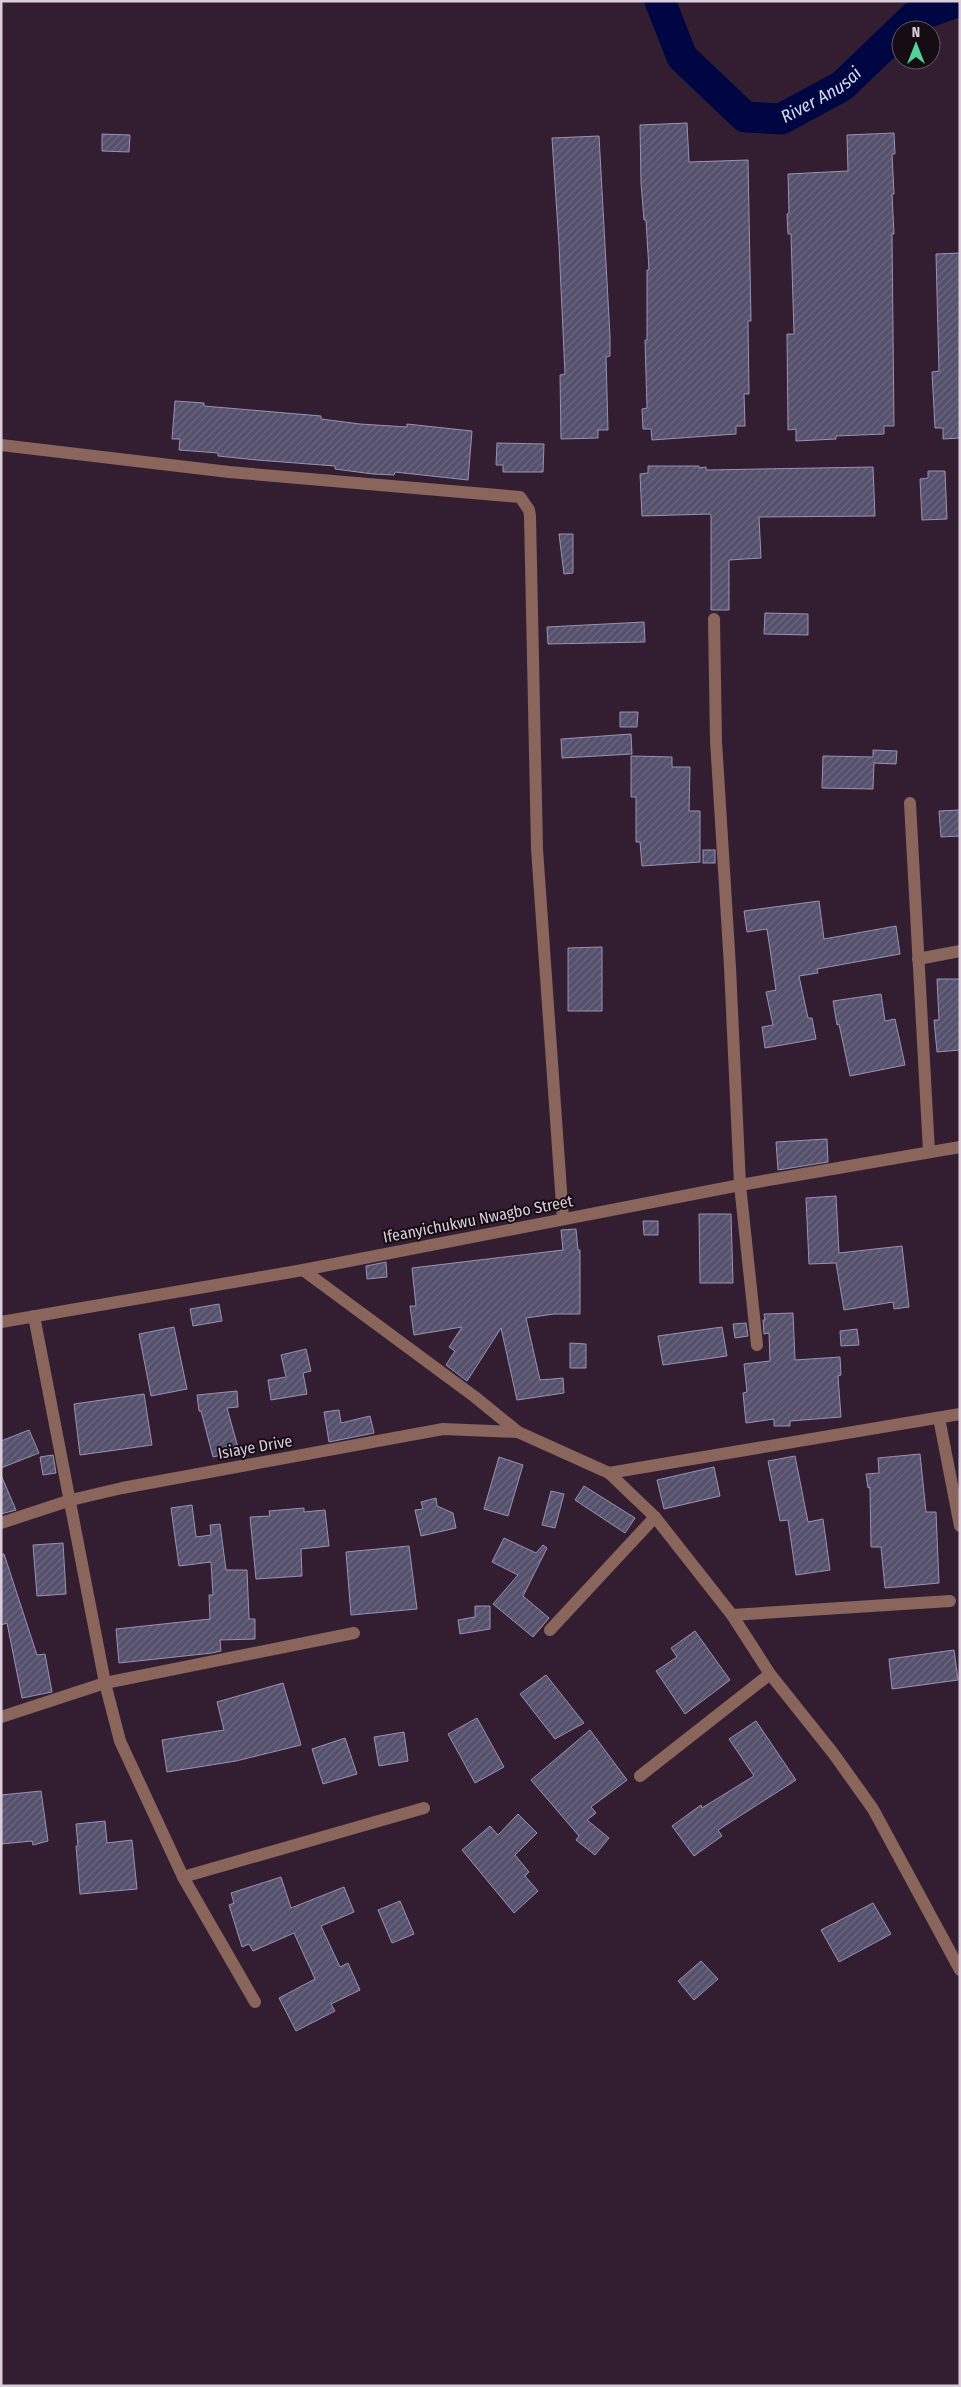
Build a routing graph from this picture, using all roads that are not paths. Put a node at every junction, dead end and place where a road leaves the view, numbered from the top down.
1 (1, 445) edge
2 (714, 620) dead end
3 (910, 803) dead end
4 (960, 951) edge
5 (918, 960) junction
6 (960, 1147) edge
7 (929, 1152) junction
8 (740, 1184) junction
9 (563, 1219) junction
10 (303, 1270) junction
11 (34, 1316) junction
12 (1, 1322) edge
13 (757, 1345) dead end
14 (960, 1414) edge
15 (938, 1418) junction
16 (518, 1432) junction
17 (609, 1473) junction
18 (71, 1500) junction
19 (655, 1517) junction
20 (1, 1523) edge
21 (960, 1526) edge
22 (950, 1601) dead end
23 (732, 1615) junction
24 (550, 1630) dead end
25 (354, 1634) dead end
26 (770, 1674) junction
27 (105, 1683) junction
28 (1, 1718) edge
29 (640, 1776) dead end
30 (424, 1808) dead end
31 (183, 1877) junction
32 (960, 1970) edge
33 (255, 2002) dead end

1 - 9 street
2 - 8 street
3 - 5 street
4 - 5 street
5 - 7 street
6 - 7 street, Ifeanyichukwu Nwagbo Street
7 - 8 street, Ifeanyichukwu Nwagbo Street
8 - 9 street, Ifeanyichukwu Nwagbo Street
8 - 13 street
9 - 10 street, Ifeanyichukwu Nwagbo Street
10 - 11 street, Ifeanyichukwu Nwagbo Street
10 - 16 street
11 - 12 street, Ifeanyichukwu Nwagbo Street
11 - 18 street
14 - 15 street
15 - 17 street
15 - 21 street
16 - 17 street
16 - 18 street, Isiaye Drive
17 - 19 street
18 - 20 street, Isiaye Drive
18 - 27 street
19 - 23 street
19 - 24 street
22 - 23 street
23 - 26 street
25 - 27 street
26 - 29 street
26 - 32 street
27 - 28 street
27 - 31 street
30 - 31 street
31 - 33 street

